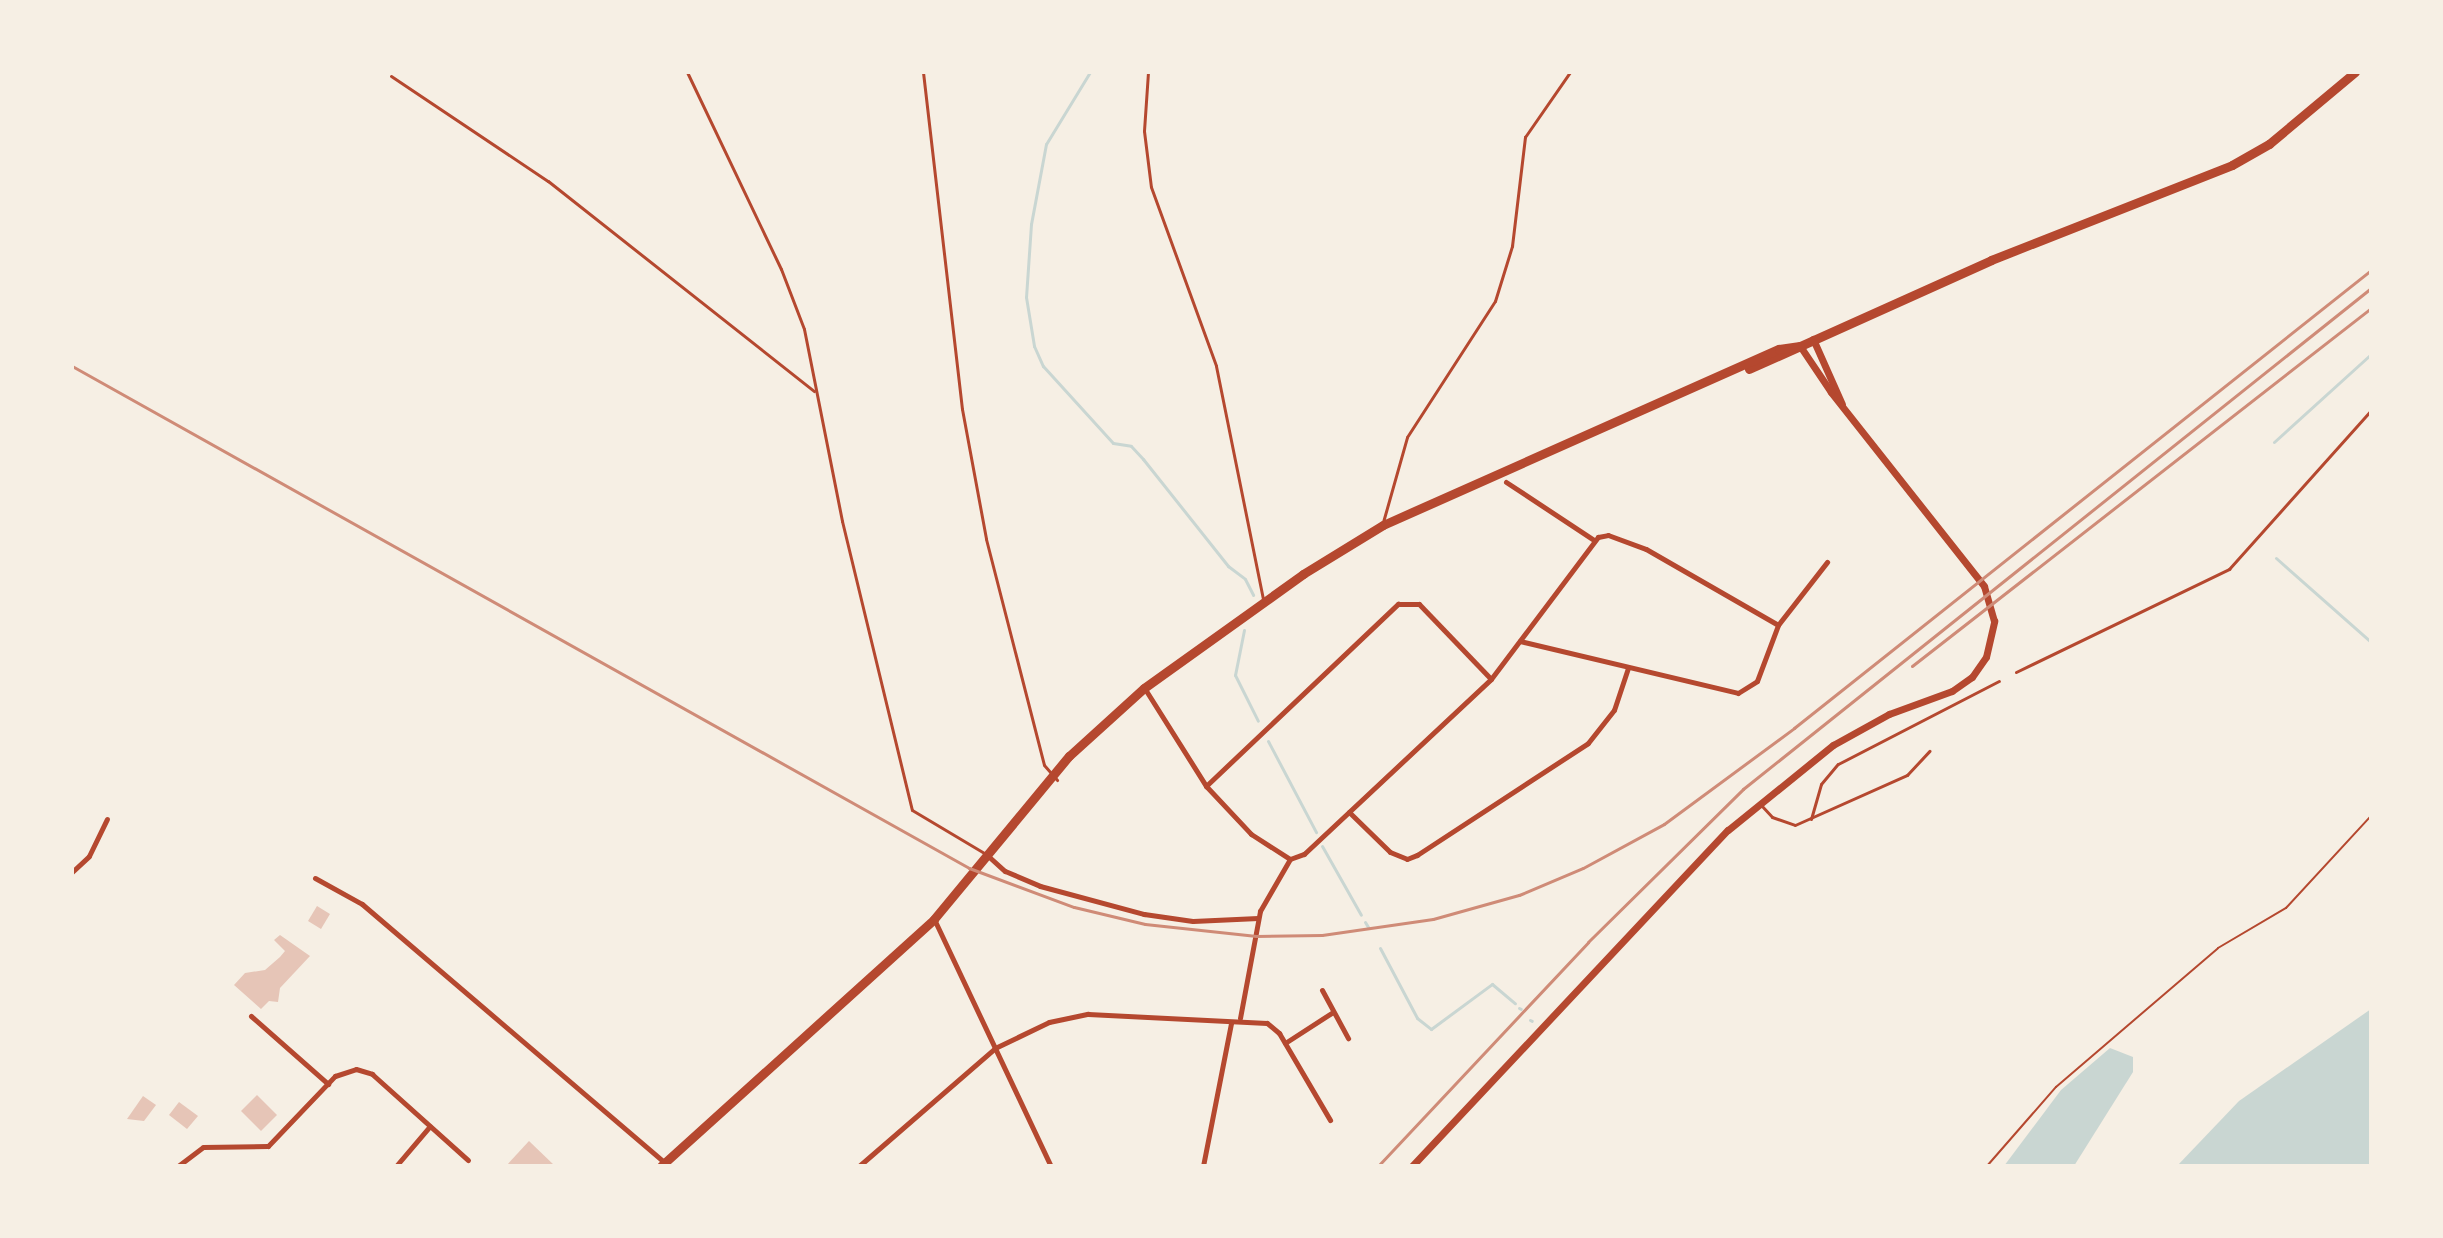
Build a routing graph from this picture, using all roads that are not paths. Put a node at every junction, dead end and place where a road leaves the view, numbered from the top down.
1 (687, 72) edge
2 (923, 72) edge
3 (1148, 72) edge
4 (1570, 72) edge
5 (2355, 72) edge
6 (391, 76) dead end
7 (1813, 339) junction
8 (1800, 346) junction
9 (816, 393) junction
10 (1844, 410) junction
11 (2371, 410) edge
12 (1506, 482) dead end
13 (1383, 525) junction
14 (1594, 540) junction
15 (1827, 562) dead end
16 (1263, 603) junction
17 (1778, 625) junction
18 (1520, 641) junction
19 (1628, 668) junction
20 (2016, 672) dead end
21 (1491, 679) junction
22 (1999, 681) dead end
23 (1144, 688) junction
24 (1929, 751) dead end
25 (1054, 778) junction
26 (1206, 786) junction
27 (1760, 804) junction
28 (1349, 812) junction
29 (107, 819) dead end
30 (1811, 819) junction
31 (987, 855) junction
32 (1290, 859) junction
33 (72, 872) edge
34 (315, 878) dead end
35 (1258, 918) junction
36 (934, 919) junction
37 (1322, 990) dead end
38 (1333, 1012) junction
39 (251, 1016) dead end
40 (1240, 1018) junction
41 (1231, 1023) junction
42 (1348, 1038) dead end
43 (1285, 1043) junction
44 (995, 1048) junction
45 (328, 1084) junction
46 (1330, 1120) dead end
47 (430, 1126) junction
48 (468, 1160) dead end
49 (662, 1164) edge
50 (178, 1166) edge
51 (396, 1166) edge
52 (859, 1166) edge
53 (1051, 1166) edge
54 (1203, 1166) edge
55 (1412, 1166) edge

1 - 9 lane
2 - 25 lane
3 - 16 lane
4 - 13 lane
5 - 7 main road
6 - 9 lane
7 - 8 main road
7 - 10 street
8 - 10 street
8 - 13 main road
9 - 31 lane
10 - 27 street
11 - 20 lane
12 - 14 street
13 - 16 main road
14 - 17 street
14 - 18 street
15 - 17 street
16 - 23 main road
17 - 19 street
18 - 19 street
18 - 21 street
19 - 28 street
21 - 26 street
21 - 28 street
22 - 30 lane
23 - 25 main road
23 - 26 street
24 - 30 lane
25 - 31 main road
26 - 32 street
27 - 30 lane
27 - 55 street
28 - 32 street
29 - 33 street
31 - 35 street
31 - 36 main road
32 - 35 street
34 - 49 street
35 - 40 street
36 - 44 street
36 - 49 main road
37 - 38 street
38 - 42 street
38 - 43 street
39 - 45 street
40 - 41 street
40 - 43 street
41 - 44 street
41 - 54 street
43 - 46 street
44 - 52 street
44 - 53 street
45 - 47 street
45 - 50 street
47 - 48 street
47 - 51 street

